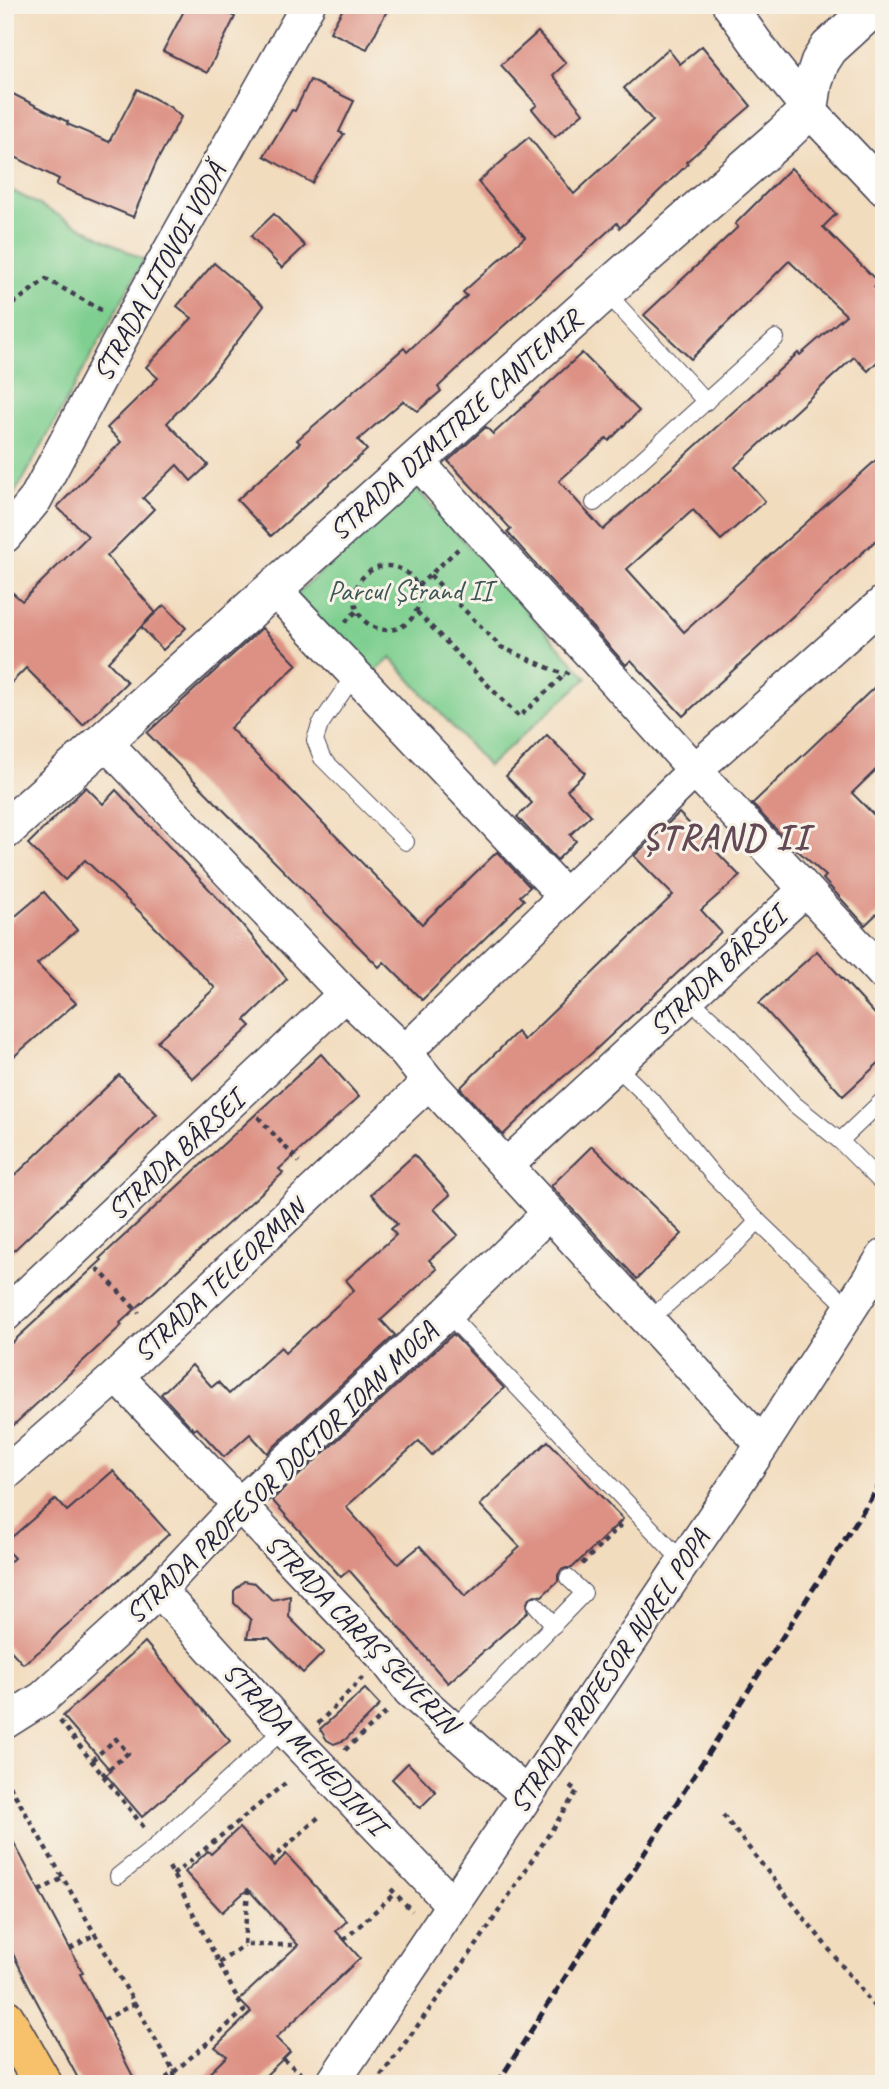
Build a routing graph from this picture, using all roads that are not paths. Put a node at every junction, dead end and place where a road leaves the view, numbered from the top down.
1 (308, 5) edge
2 (729, 5) edge
3 (876, 5) edge
4 (809, 110) junction
5 (884, 188) edge
6 (606, 290) junction
7 (776, 338) dead end
8 (706, 402) junction
9 (416, 460) junction
10 (594, 503) dead end
11 (5, 536) edge
12 (273, 587) junction
13 (884, 602) edge
14 (355, 674) junction
15 (104, 741) junction
16 (695, 770) junction
17 (5, 830) edge
18 (406, 842) dead end
19 (805, 890) junction
20 (564, 895) junction
21 (884, 974) edge
22 (345, 994) junction
23 (688, 998) junction
24 (405, 1052) junction
25 (616, 1066) junction
26 (429, 1082) junction
27 (884, 1099) edge
28 (840, 1141) junction
29 (506, 1166) junction
30 (884, 1185) edge
31 (549, 1213) junction
32 (758, 1221) junction
33 (884, 1256) edge
34 (850, 1309) junction
35 (447, 1313) junction
36 (5, 1315) edge
37 (648, 1321) junction
38 (117, 1376) junction
39 (762, 1444) junction
40 (5, 1474) edge
41 (239, 1504) junction
42 (682, 1561) junction
43 (568, 1578) dead end
44 (159, 1590) junction
45 (536, 1605) dead end
46 (554, 1625) junction
47 (19, 1704) edge
48 (452, 1730) junction
49 (292, 1736) junction
50 (535, 1781) junction
51 (118, 1876) dead end
52 (453, 1905) junction
53 (5, 2018) edge
54 (321, 2083) edge
55 (43, 2084) edge

1 - 11 street, STRADA LITOVOI VODĂ
2 - 4 street
3 - 4 street
4 - 5 street
4 - 6 street, STRADA DIMITRIE CANTEMIR
6 - 8 lane
6 - 9 street, STRADA DIMITRIE CANTEMIR
7 - 8 lane
8 - 10 lane
9 - 12 street, STRADA DIMITRIE CANTEMIR
9 - 16 street
12 - 14 street
12 - 15 street, STRADA DIMITRIE CANTEMIR
13 - 16 street
14 - 18 lane
14 - 20 street
15 - 17 street, STRADA DIMITRIE CANTEMIR
15 - 22 street
16 - 19 street
16 - 20 street
19 - 21 street
19 - 23 street, STRADA BÂRSEI
20 - 24 street
22 - 24 street
22 - 36 street, STRADA BÂRSEI
23 - 25 street, STRADA BÂRSEI
23 - 28 lane
24 - 26 street
25 - 29 street, STRADA BÂRSEI
25 - 32 lane
26 - 29 street
26 - 38 street, STRADA TELEORMAN
27 - 28 lane
28 - 30 lane
29 - 31 street
31 - 35 street, STRADA PROFESOR DOCTOR IOAN MOGA
31 - 37 street
32 - 34 lane
32 - 37 lane
33 - 34 street, STRADA PROFESOR AUREL POPA
34 - 39 street, STRADA PROFESOR AUREL POPA
35 - 41 street, STRADA PROFESOR DOCTOR IOAN MOGA
35 - 42 lane
37 - 39 street
38 - 40 street, STRADA TELEORMAN
38 - 41 street, STRADA CARAȘ SEVERIN
39 - 42 street, STRADA PROFESOR AUREL POPA
41 - 44 street, STRADA PROFESOR DOCTOR IOAN MOGA
41 - 48 street, STRADA CARAȘ SEVERIN
42 - 50 street, STRADA PROFESOR AUREL POPA
43 - 46 lane
44 - 47 street, STRADA PROFESOR DOCTOR IOAN MOGA
44 - 49 street, STRADA MEHEDINȚI
45 - 46 lane
46 - 48 lane
48 - 50 street, STRADA CARAȘ SEVERIN
49 - 51 lane
49 - 52 street, STRADA MEHEDINȚI
50 - 52 street, STRADA PROFESOR AUREL POPA
52 - 54 street, STRADA PROFESOR AUREL POPA
53 - 55 main road

